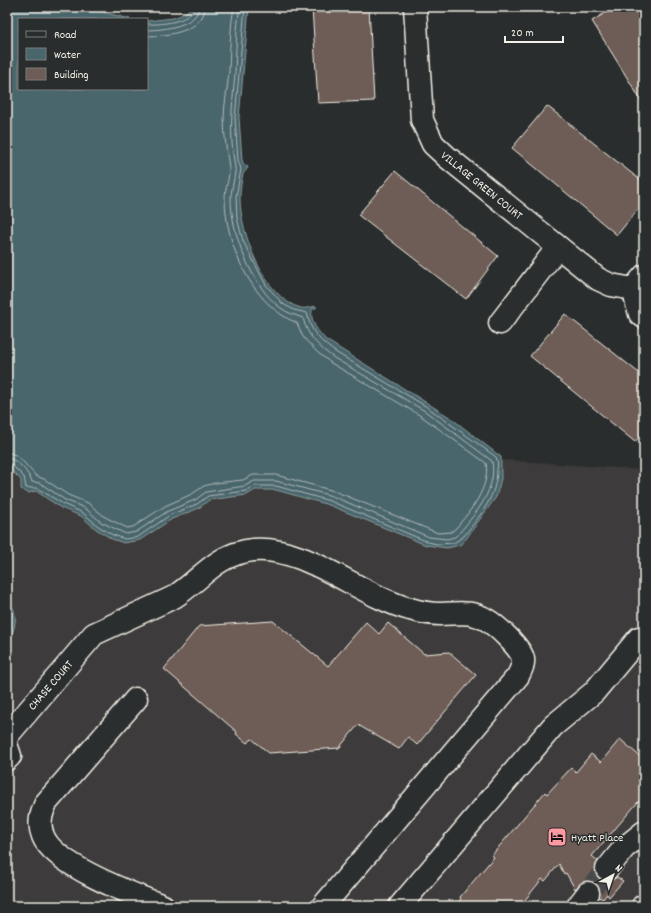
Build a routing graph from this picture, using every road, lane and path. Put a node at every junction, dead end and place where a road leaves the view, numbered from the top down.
1 (415, 7) edge
2 (558, 247) junction
3 (639, 282) edge
4 (644, 317) edge
5 (500, 323) dead end
6 (644, 643) edge
7 (136, 699) dead end
8 (7, 736) edge
9 (7, 747) edge
10 (7, 759) edge
11 (644, 832) edge
12 (608, 869) tunnel mouth
13 (162, 906) edge
14 (323, 906) edge
15 (400, 906) edge

1 - 2 street, VILLAGE GREEN COURT
2 - 3 street, VILLAGE GREEN COURT
2 - 5 street
3 - 4 street
6 - 15 street
7 - 13 street
8 - 14 street, CHASE COURT
9 - 10 street
11 - 12 street

